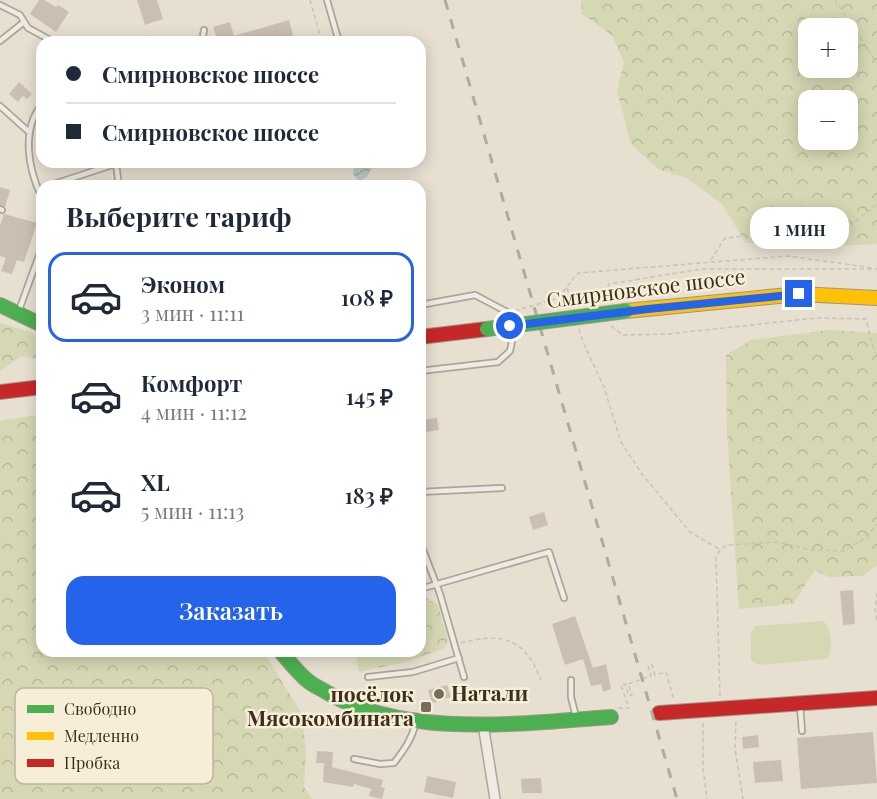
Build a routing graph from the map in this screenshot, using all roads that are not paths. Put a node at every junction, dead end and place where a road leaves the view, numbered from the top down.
1 (327, 0) edge
2 (0, 5) edge
3 (24, 22) junction
4 (204, 30) dead end
5 (43, 36) edge
6 (203, 36) edge
7 (337, 36) edge
8 (0, 41) edge
9 (0, 106) edge
10 (36, 114) edge
11 (36, 118) edge
12 (33, 119) junction
13 (29, 132) junction
14 (105, 168) edge
15 (102, 169) joint
16 (36, 180) edge
17 (67, 180) edge
18 (36, 263) edge
19 (877, 298) edge
20 (426, 304) edge
21 (0, 305) edge
22 (18, 313) junction
23 (36, 322) edge
24 (426, 337) edge
25 (426, 370) edge
26 (36, 388) edge
27 (0, 392) edge
28 (502, 488) dead end
29 (426, 492) edge
30 (426, 558) edge
31 (436, 584) junction
32 (426, 587) edge
33 (564, 598) dead end
34 (285, 657) edge
35 (459, 658) junction
36 (369, 677) dead end
37 (464, 677) dead end
38 (571, 680) dead end
39 (877, 698) edge
40 (800, 703) junction
41 (613, 713) road end
42 (659, 713) dead end
43 (576, 719) junction
44 (416, 721) junction
45 (483, 724) junction
46 (802, 731) dead end
47 (354, 759) dead end
48 (495, 799) edge

1 - 7 lane
2 - 3 lane
3 - 5 lane
3 - 8 lane
4 - 6 lane
9 - 13 lane
10 - 12 lane
11 - 12 lane
12 - 13 lane
13 - 16 lane
14 - 15 lane
15 - 17 lane
18 - 22 lane
19 - 24 street, Смирновское шоссе, bridge
20 - 25 lane
21 - 22 street
22 - 23 street
26 - 27 street
28 - 29 lane
30 - 31 lane
31 - 32 lane
31 - 33 lane
31 - 35 lane
34 - 44 street
35 - 36 lane
35 - 37 lane
38 - 43 lane
39 - 40 street
40 - 42 street
40 - 46 lane
41 - 43 street
43 - 45 street
44 - 45 street
44 - 47 lane
45 - 48 street

